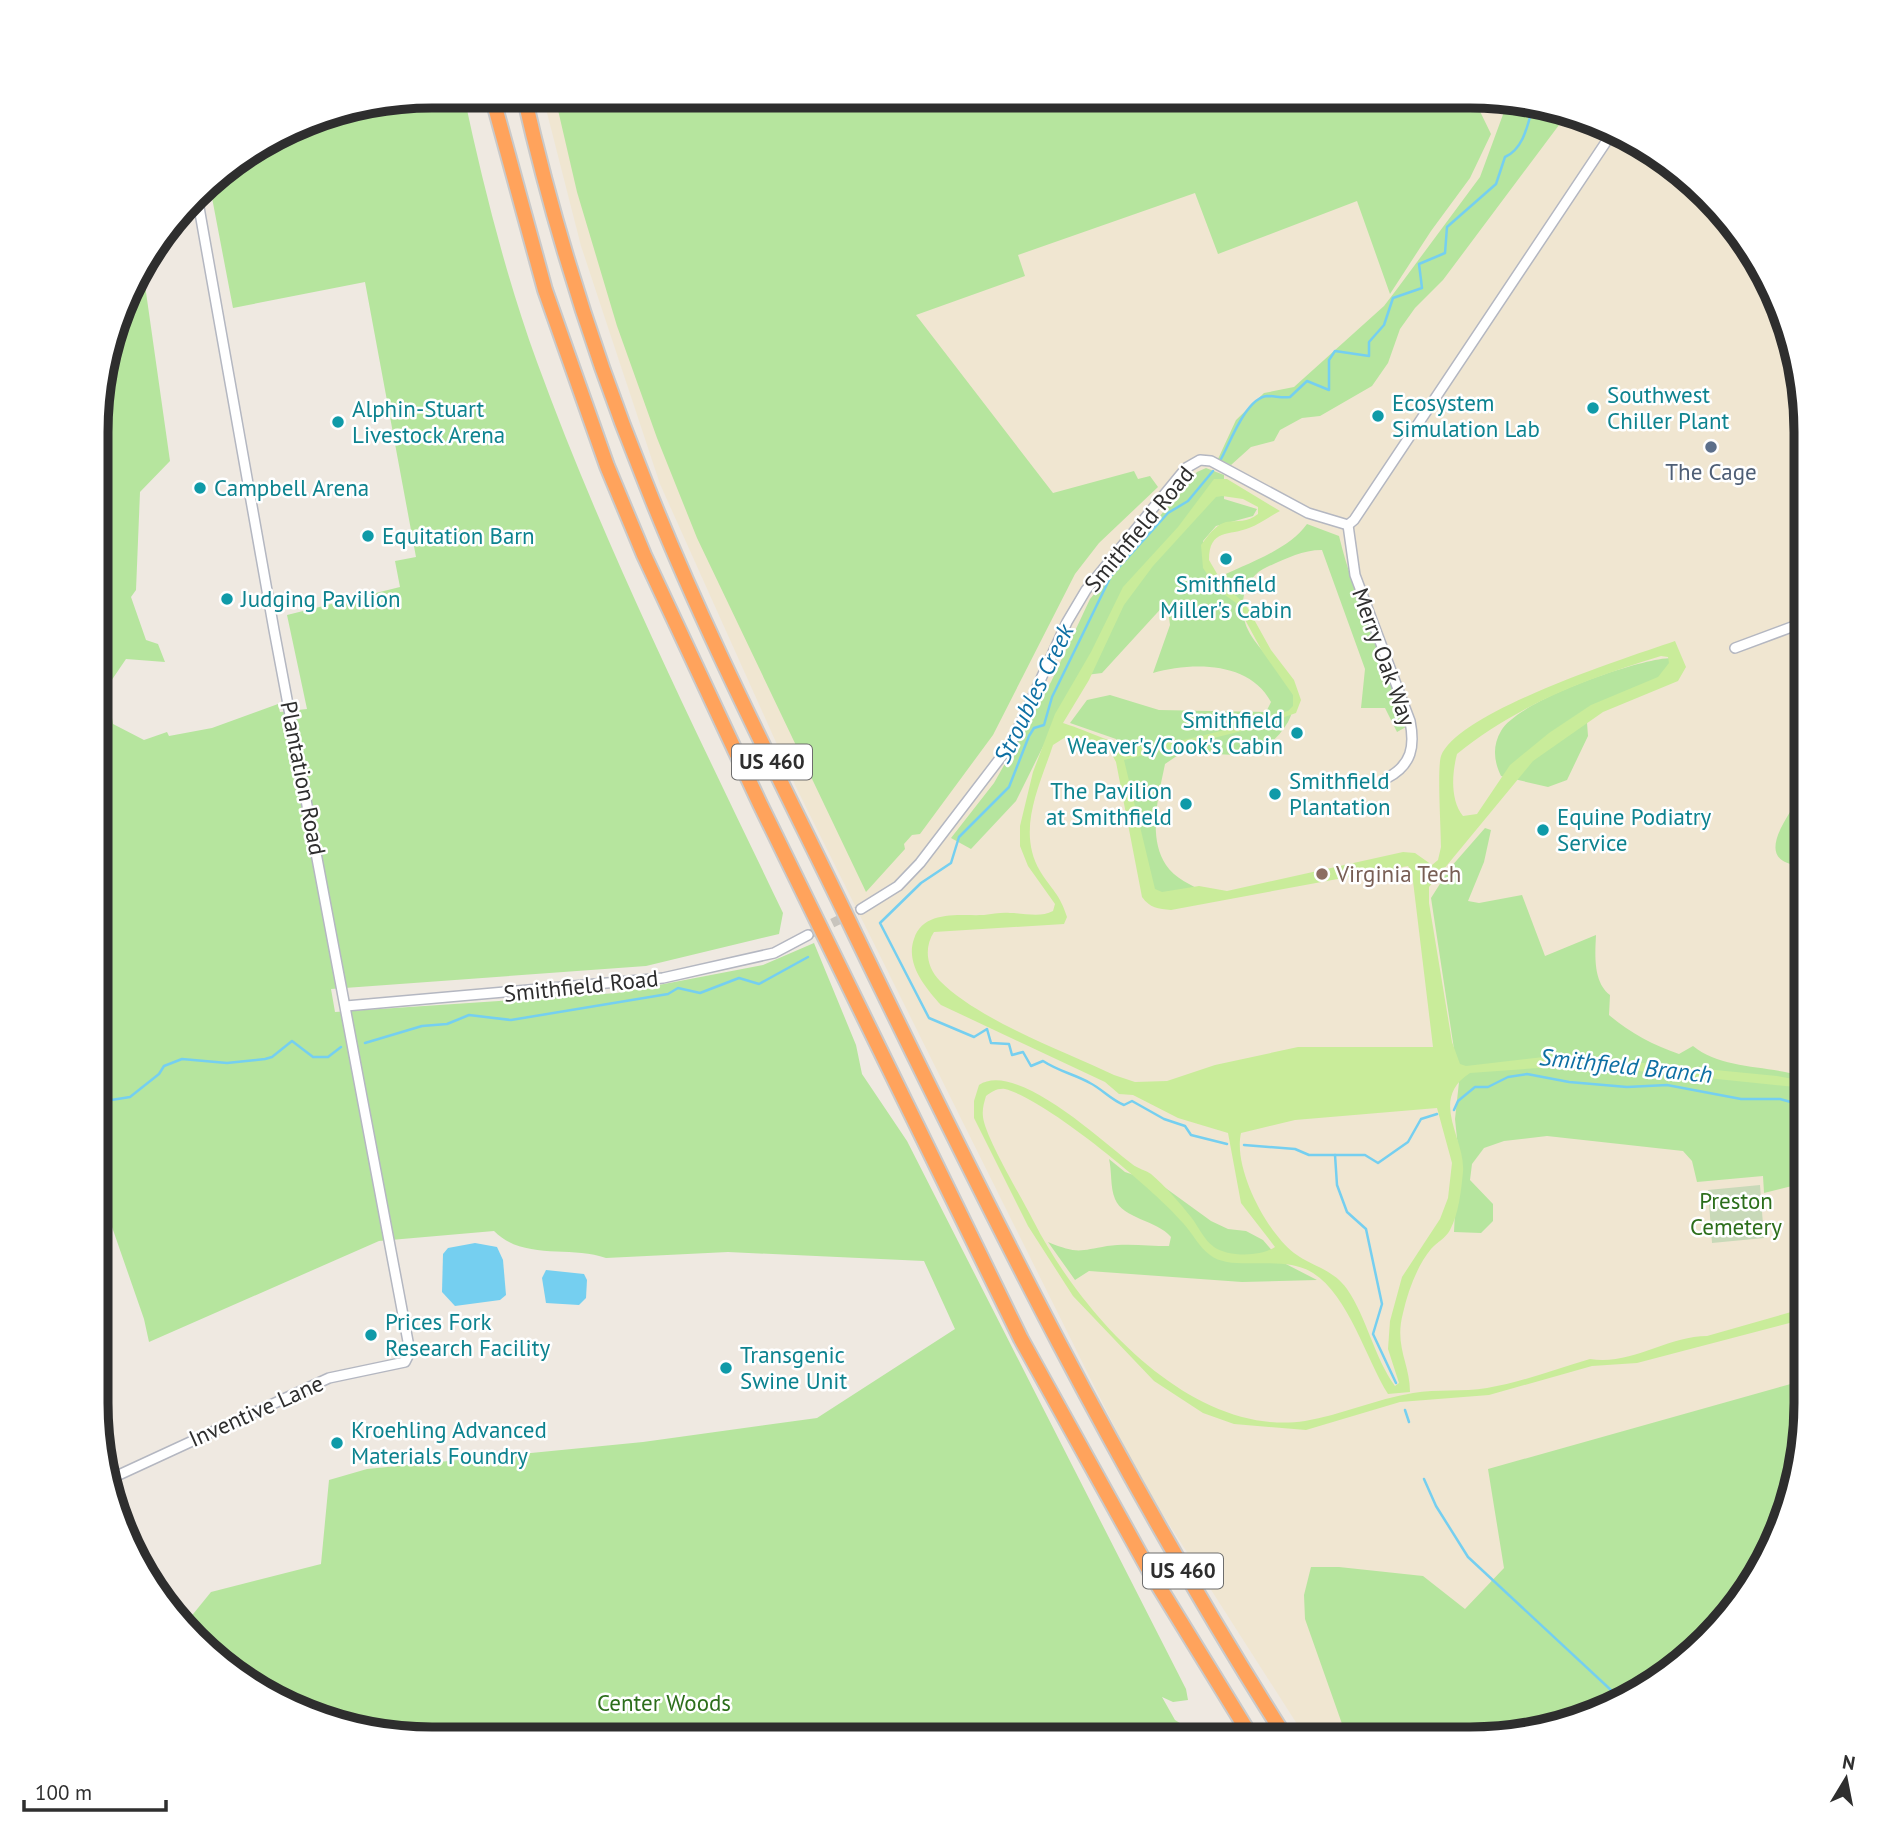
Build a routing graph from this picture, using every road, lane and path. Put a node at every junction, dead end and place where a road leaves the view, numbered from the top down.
1 (495, 108) edge
2 (527, 108) edge
3 (1607, 139) edge
4 (199, 208) edge
5 (1348, 525) junction
6 (1794, 626) edge
7 (1735, 648) dead end
8 (1387, 778) dead end
9 (861, 909) tunnel mouth
10 (808, 935) tunnel mouth
11 (346, 1006) junction
12 (408, 1359) joint
13 (117, 1476) edge
14 (1245, 1727) edge
15 (1279, 1727) edge

1 - 14 highway, US 460
2 - 15 highway, US 460
3 - 5 street
4 - 11 street, Plantation Road
5 - 8 street, Merry Oak Way
5 - 9 street, Smithfield Road
6 - 7 street
10 - 11 street, Smithfield Road
11 - 12 street, Plantation Road
12 - 13 street, Inventive Lane

